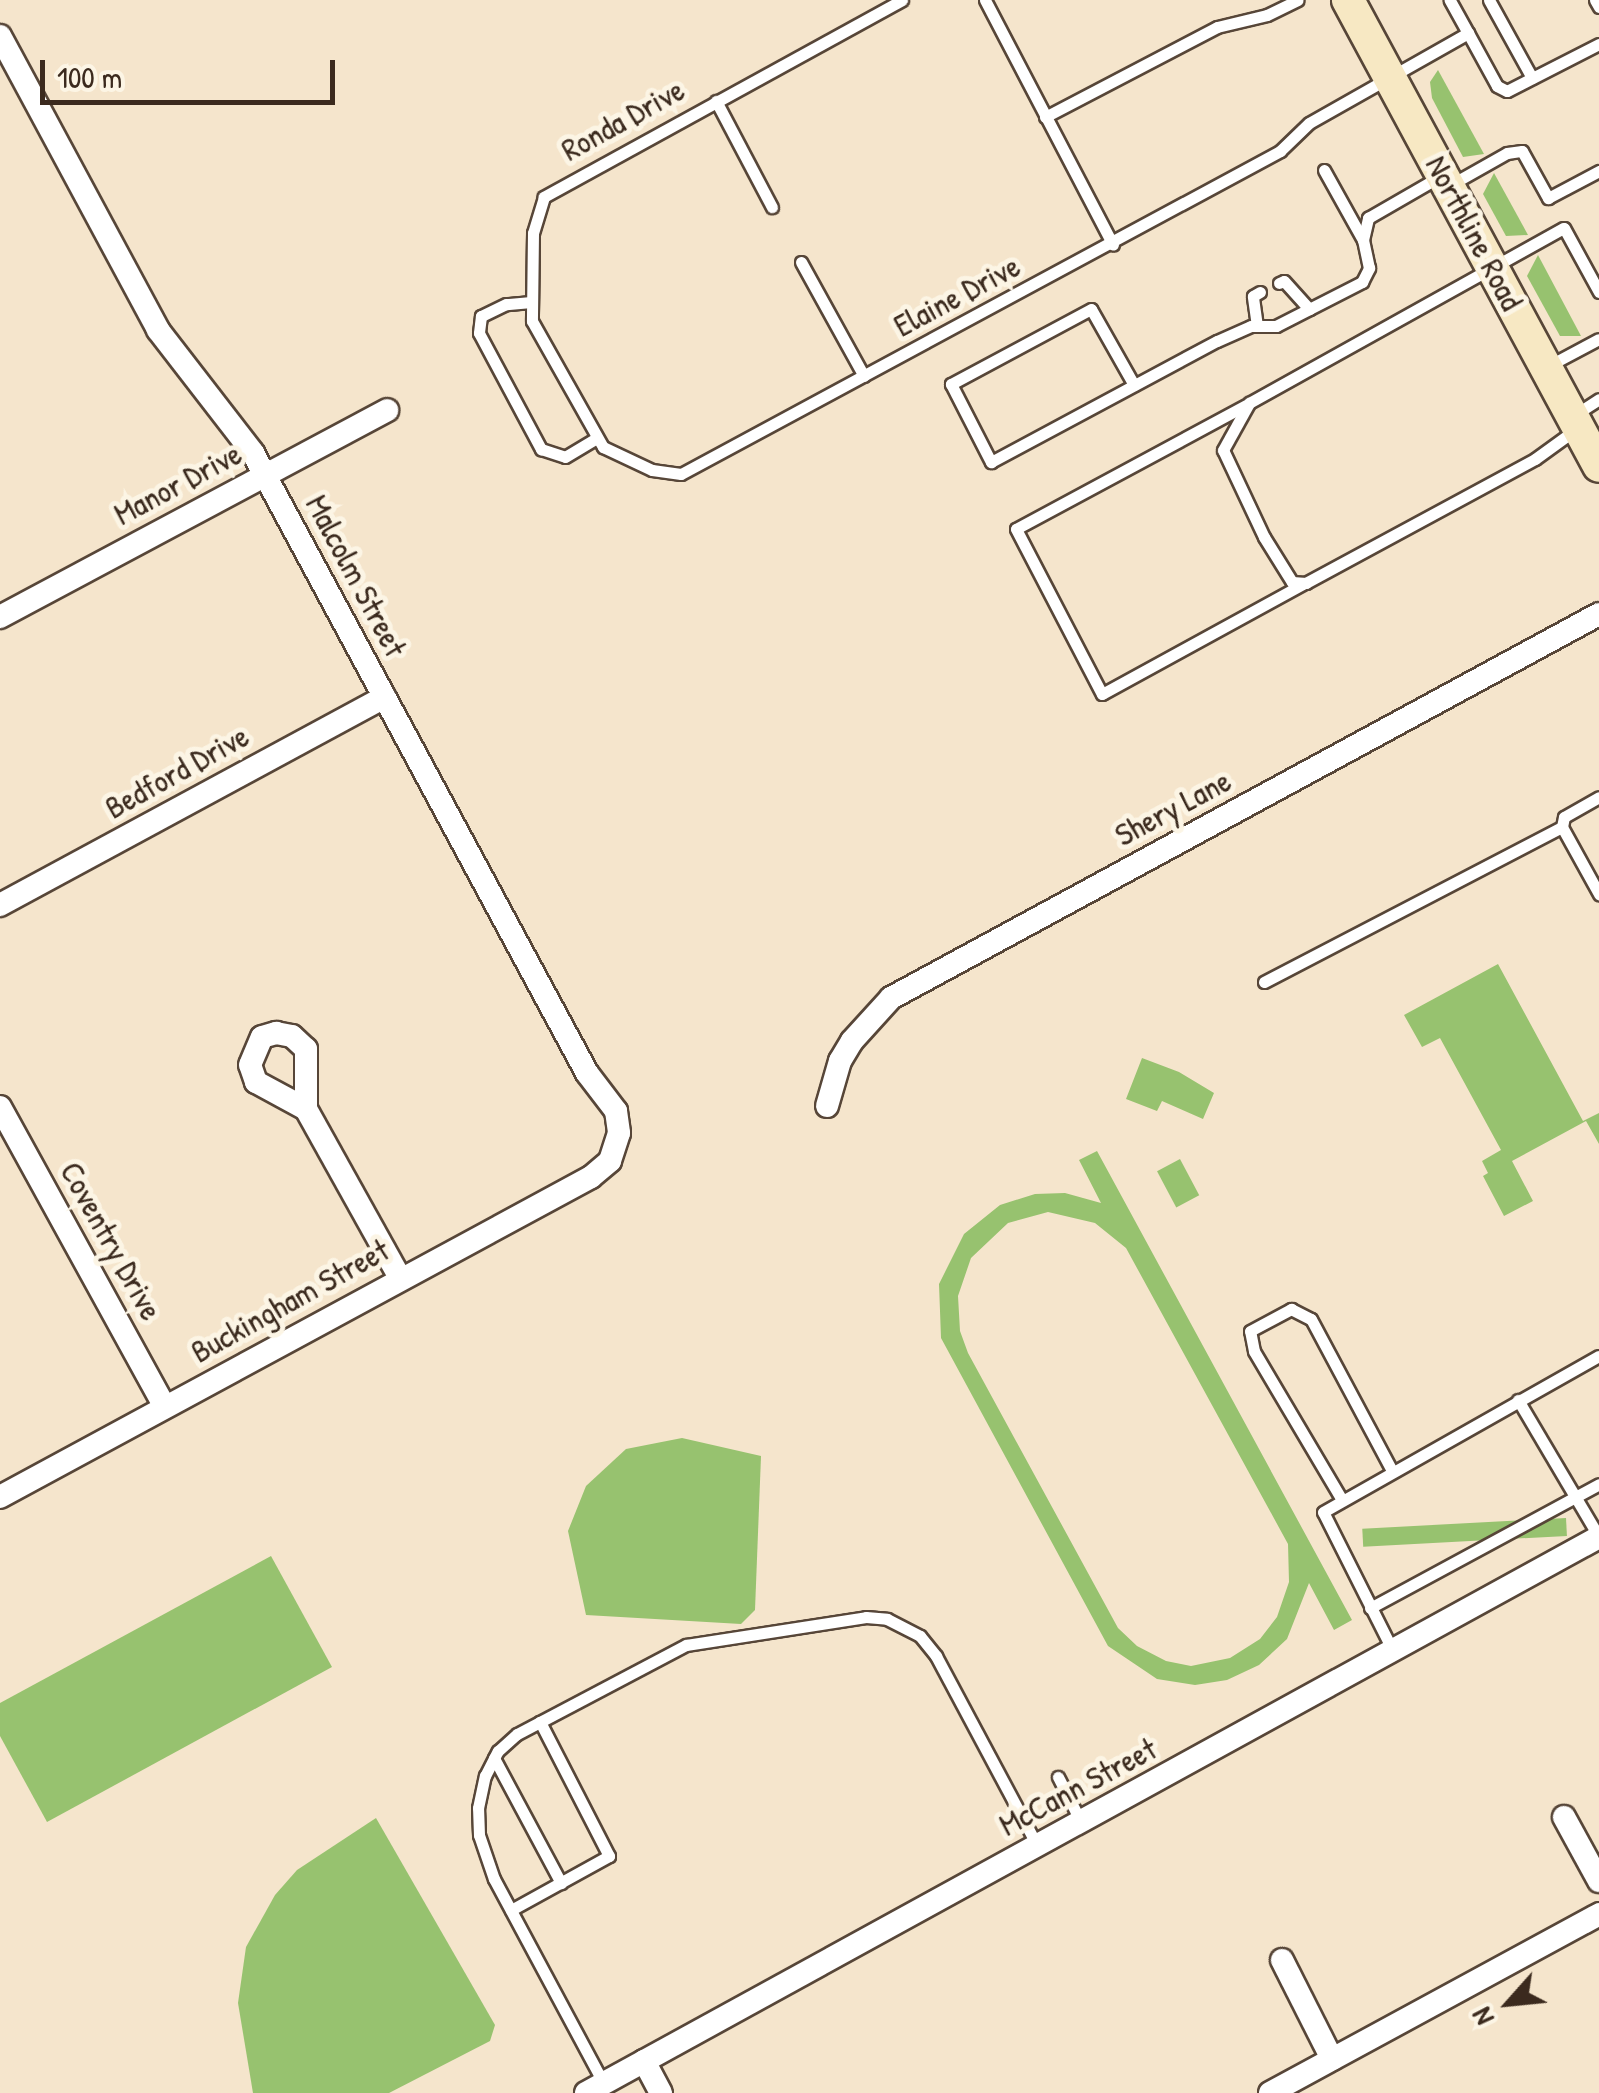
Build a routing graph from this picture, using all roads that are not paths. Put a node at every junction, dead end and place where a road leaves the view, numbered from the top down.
1 (902, 0) edge
2 (986, 0) edge
3 (1298, 0) edge
4 (1348, 0) edge
5 (1450, 0) edge
6 (1489, 0) edge
7 (1596, 0) edge
8 (1599, 7) edge
9 (1468, 32) junction
10 (0, 36) edge
11 (1599, 44) edge
12 (1390, 76) junction
13 (1532, 78) junction
14 (716, 101) junction
15 (1045, 117) junction
16 (1324, 170) dead end
17 (1599, 171) edge
18 (1446, 181) junction
19 (772, 207) dead end
20 (1363, 240) junction
21 (1113, 245) junction
22 (801, 262) dead end
23 (1492, 267) junction
24 (1279, 283) dead end
25 (1260, 292) dead end
26 (1599, 292) edge
27 (532, 302) junction
28 (1309, 309) junction
29 (1257, 326) junction
30 (1599, 338) edge
31 (1546, 367) junction
32 (864, 376) junction
33 (564, 382) joint
34 (1134, 386) junction
35 (1249, 403) junction
36 (388, 410) dead end
37 (1583, 414) edge
38 (596, 438) junction
39 (1599, 466) edge
40 (265, 474) junction
41 (1306, 582) junction
42 (1599, 614) edge
43 (0, 617) edge
44 (384, 696) junction
45 (1599, 797) edge
46 (1562, 827) junction
47 (1599, 894) edge
48 (0, 905) edge
49 (1264, 982) dead end
50 (827, 1106) dead end
51 (0, 1107) edge
52 (306, 1109) dead end
53 (610, 1161) joint
54 (400, 1278) junction
55 (1599, 1356) edge
56 (1518, 1400) junction
57 (164, 1407) junction
58 (1392, 1471) junction
59 (1599, 1484) edge
60 (1575, 1496) junction
61 (0, 1497) edge
62 (1342, 1500) junction
63 (1599, 1537) edge
64 (1370, 1608) junction
65 (904, 1610) dead end
66 (887, 1619) junction
67 (1392, 1649) junction
68 (540, 1722) junction
69 (494, 1758) junction
70 (1058, 1777) dead end
71 (1564, 1817) dead end
72 (1081, 1822) junction
73 (1037, 1845) junction
74 (1599, 1881) edge
75 (561, 1882) junction
76 (511, 1910) junction
77 (1599, 1914) edge
78 (1282, 1960) dead end
79 (1332, 2059) junction
80 (644, 2061) junction
81 (595, 2088) edge
82 (661, 2093) edge
83 (1270, 2093) edge

1 - 14 lane, Ronda Drive
2 - 15 lane
3 - 15 lane
4 - 12 main road, Northline Road
5 - 9 lane
6 - 13 lane
7 - 8 lane
9 - 12 lane, Elaine Drive
9 - 13 lane
10 - 40 street, Malcolm Street
11 - 13 lane
12 - 18 main road, Northline Road
12 - 21 lane, Elaine Drive
14 - 19 lane
14 - 27 lane, Ronda Drive
15 - 21 lane
16 - 20 lane
17 - 18 lane
18 - 20 lane
18 - 23 main road, Northline Road
20 - 28 lane
21 - 32 lane, Elaine Drive
22 - 32 lane
23 - 26 lane
23 - 31 main road, Northline Road
23 - 35 lane
24 - 28 lane
25 - 29 lane
27 - 33 lane, Ronda Drive
27 - 38 lane
28 - 29 lane
29 - 34 lane
30 - 31 lane
31 - 37 main road, Northline Road
32 - 38 lane, Elaine Drive
33 - 38 lane, Elaine Drive
34 - 34 lane
35 - 41 lane
35 - 41 lane
36 - 40 street, Manor Drive
37 - 39 main road, Northline Road
37 - 41 lane
40 - 43 street, Manor Drive
40 - 44 street, Malcolm Street
42 - 50 street, Shery Lane
44 - 48 street, Bedford Drive
44 - 53 street, Malcolm Street
45 - 46 lane
46 - 47 lane
46 - 49 lane
51 - 57 street, Coventry Drive
52 - 54 street
53 - 54 street, Buckingham Street
54 - 57 street, Buckingham Street
55 - 56 lane
56 - 58 lane
56 - 60 lane
57 - 61 street, Buckingham Street
58 - 62 lane
58 - 62 lane
59 - 60 lane
60 - 63 lane
60 - 64 lane
62 - 64 lane
63 - 67 street, McCann Street
64 - 67 lane
65 - 66 lane
66 - 68 lane
66 - 73 lane
67 - 72 street, McCann Street
68 - 69 lane
68 - 75 lane
69 - 75 lane
69 - 76 lane
70 - 72 lane
71 - 74 street
72 - 73 street, McCann Street
73 - 80 street, McCann Street
75 - 76 lane
76 - 81 lane
77 - 79 street
78 - 79 street
79 - 83 street
80 - 81 street, McCann Street
80 - 82 street

